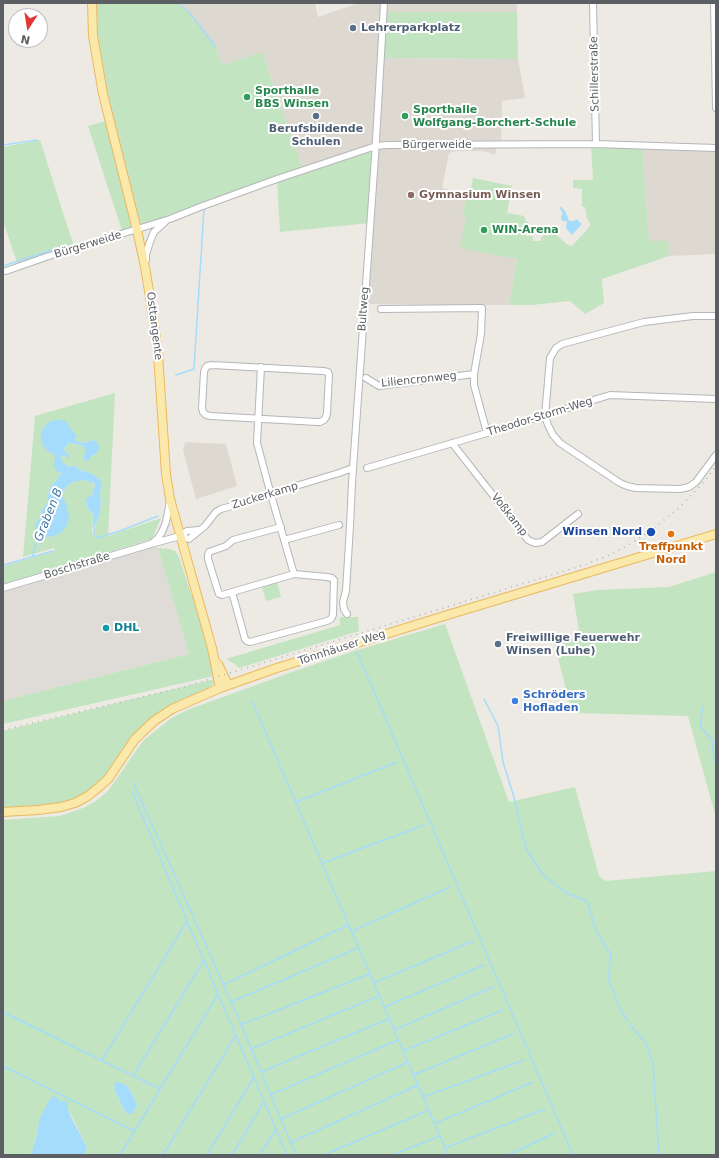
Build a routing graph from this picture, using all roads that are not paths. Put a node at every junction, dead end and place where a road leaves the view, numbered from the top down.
1 (92, 3) edge
2 (384, 3) edge
3 (593, 3) edge
4 (714, 3) edge
5 (716, 108) edge
6 (596, 144) junction
7 (376, 146) junction
8 (716, 148) edge
9 (170, 219) junction
10 (137, 230) junction
11 (145, 267) junction
12 (6, 271) dead end
13 (381, 309) dead end
14 (716, 316) edge
15 (261, 367) junction
16 (474, 374) junction
17 (366, 378) dead end
18 (716, 399) edge
19 (545, 416) junction
20 (258, 418) junction
21 (488, 433) junction
22 (452, 443) junction
23 (716, 455) edge
24 (353, 468) junction
25 (367, 468) dead end
26 (339, 473) junction
27 (352, 483) junction
28 (271, 495) junction
29 (170, 499) junction
30 (578, 514) dead end
31 (339, 525) dead end
32 (281, 527) junction
33 (716, 534) edge
34 (180, 536) junction
35 (284, 540) junction
36 (151, 544) junction
37 (294, 574) junction
38 (3, 588) edge
39 (232, 592) junction
40 (347, 614) dead end
41 (224, 686) junction
42 (3, 812) edge

1 - 10 main road, Osttangente
2 - 7 street, Bultweg
3 - 6 street, Schillerstraße
4 - 5 street
6 - 7 street, Bürgerweide
6 - 8 street, Bürgerweide
7 - 9 street, Bürgerweide
7 - 24 street, Bultweg
9 - 10 street, Bürgerweide
9 - 11 street, Bürgerweide
10 - 11 main road, Osttangente
10 - 12 street, Bürgerweide
11 - 29 main road, Osttangente
13 - 16 street
14 - 19 street
15 - 20 street
15 - 20 street
15 - 20 street
16 - 17 street, Liliencronweg
16 - 21 street
18 - 19 street, Theodor-Storm-Weg
19 - 21 street, Theodor-Storm-Weg
19 - 23 street
20 - 28 street
21 - 22 street, Theodor-Storm-Weg
22 - 25 street, Theodor-Storm-Weg
22 - 30 street, Voßkamp
24 - 26 street, Zuckerkamp
24 - 27 street, Bultweg
26 - 27 street
26 - 28 street, Zuckerkamp
27 - 40 street, Bultweg
28 - 32 street
28 - 34 street, Zuckerkamp
29 - 34 main road, Osttangente
29 - 36 street
31 - 35 street
32 - 35 street
32 - 39 street
33 - 41 main road, Tönnhäuser Weg
34 - 36 street, Boschstraße
34 - 41 main road, Osttangente
35 - 37 street
36 - 38 street, Boschstraße
37 - 39 street
37 - 39 street
41 - 42 main road, Tönnhäuser Weg

